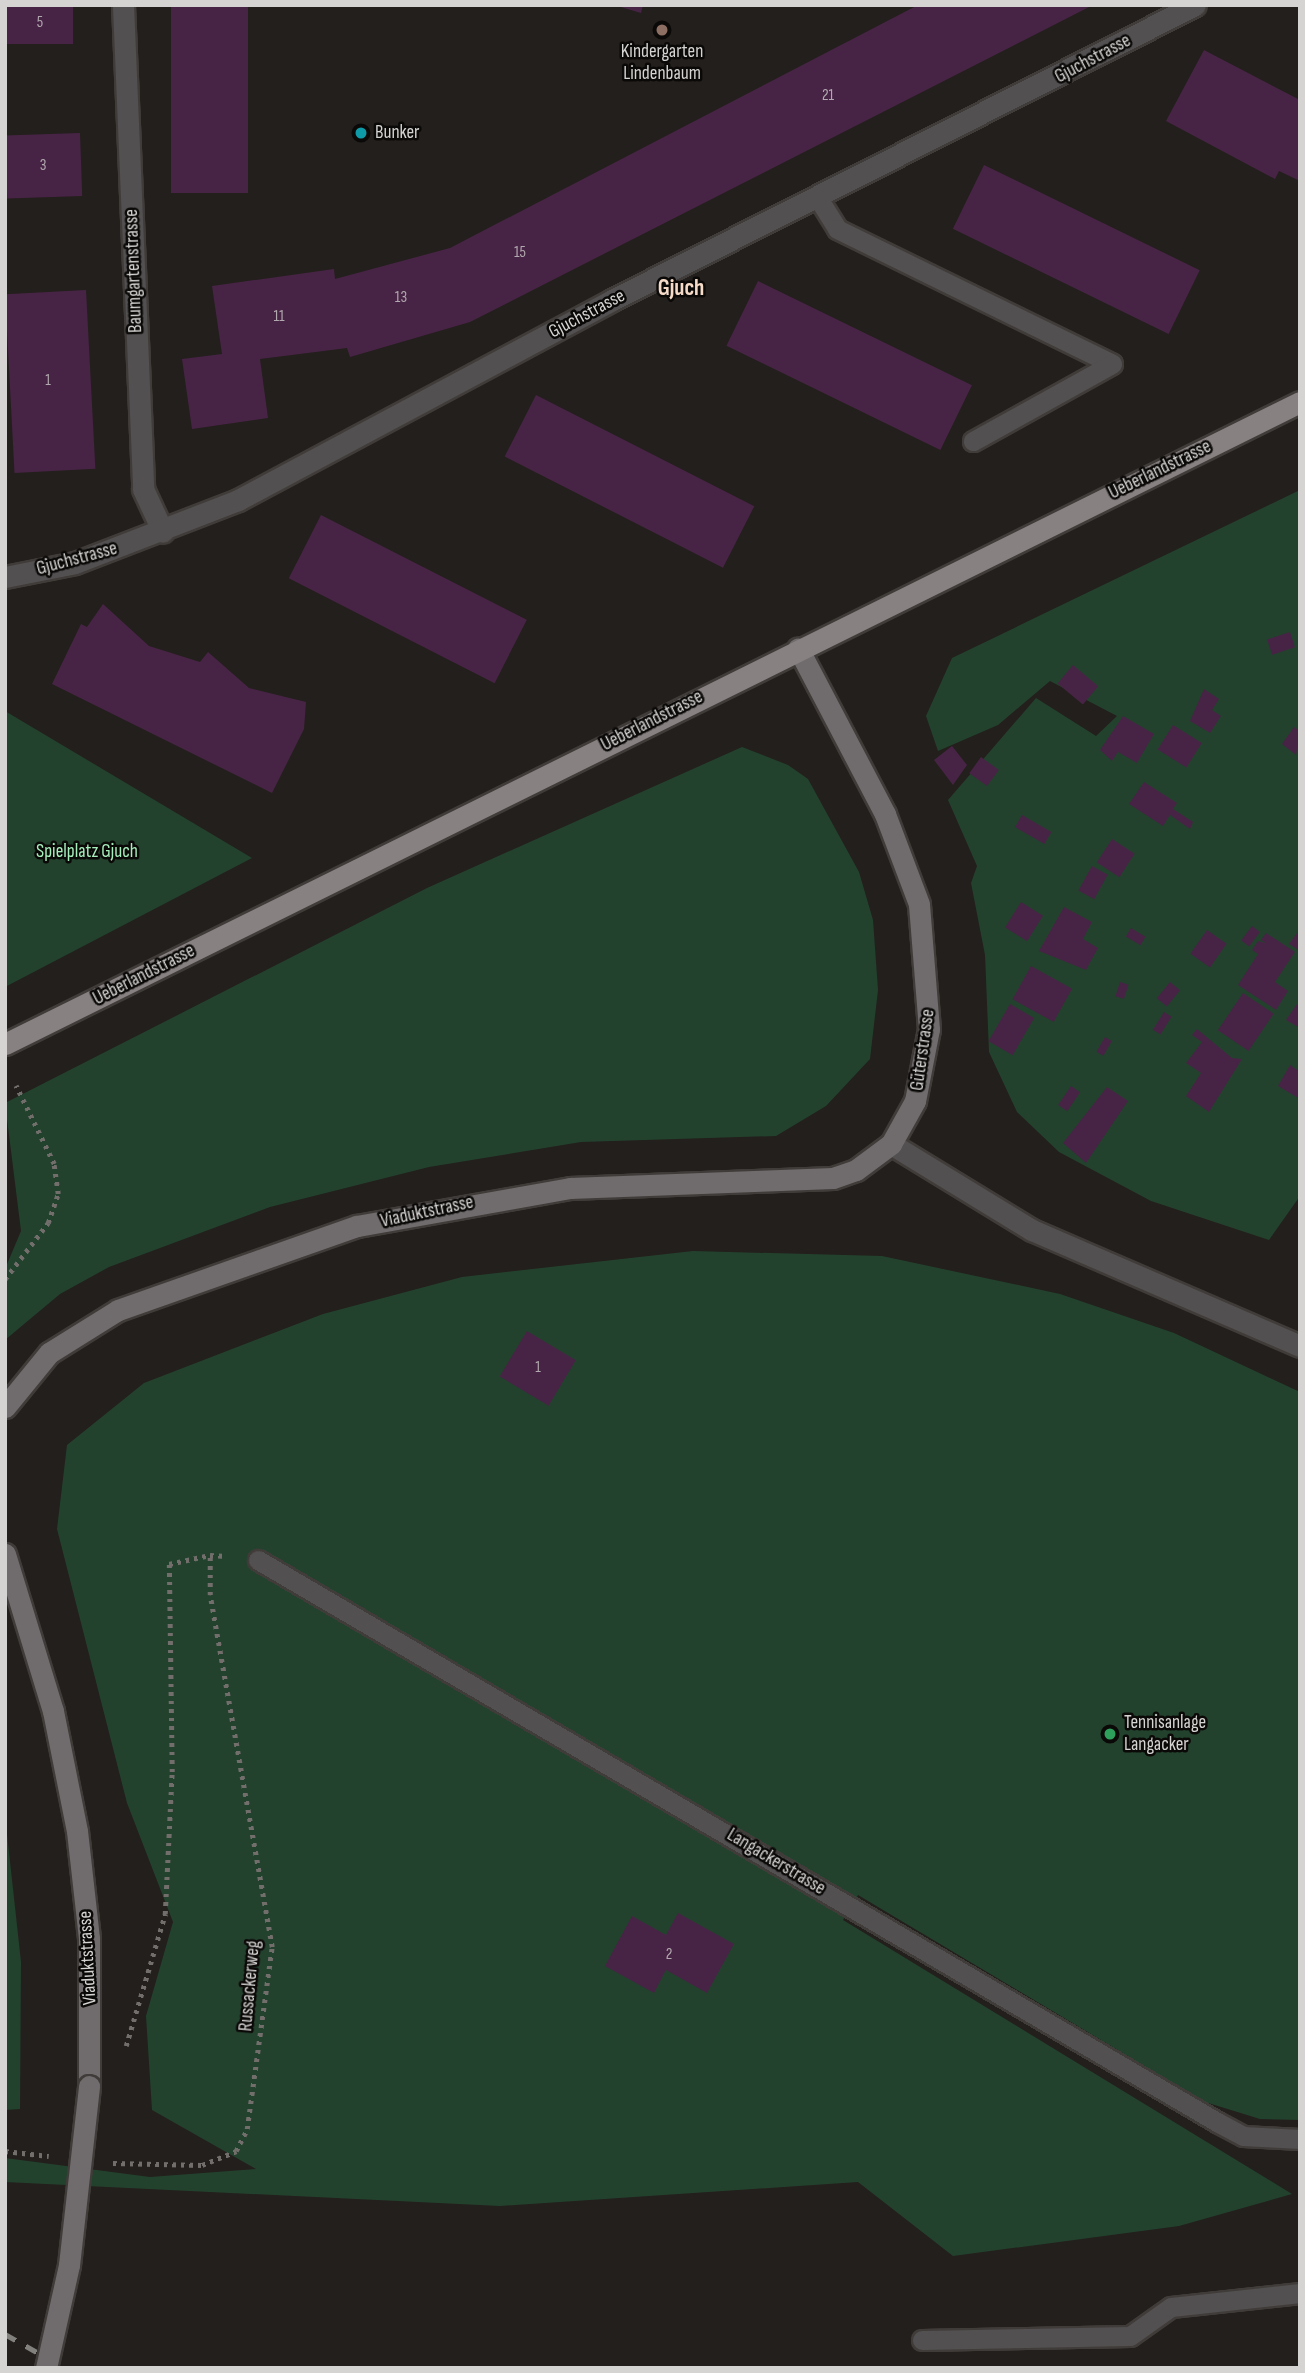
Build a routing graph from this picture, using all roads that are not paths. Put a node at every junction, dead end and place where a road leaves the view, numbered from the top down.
1 (123, 5) edge
2 (1195, 5) edge
3 (818, 198) junction
4 (1300, 402) edge
5 (973, 441) dead end
6 (163, 532) junction
7 (5, 577) edge
8 (798, 648) junction
9 (5, 1044) edge
10 (891, 1144) junction
11 (1300, 1346) edge
12 (5, 1407) edge
13 (5, 1554) edge
14 (258, 1560) road end
15 (1300, 2139) edge
16 (1300, 2293) edge
17 (922, 2340) dead end
18 (46, 2368) edge

1 - 6 street, Baumgartenstrasse
2 - 3 street, Gjuchstrasse
3 - 5 lane
3 - 6 street, Gjuchstrasse
4 - 8 main road, Ueberlandstrasse
6 - 7 street, Gjuchstrasse
8 - 9 main road, Ueberlandstrasse
8 - 10 street, Güterstrasse
10 - 11 street
10 - 12 street, Viaduktstrasse
13 - 18 street, Viaduktstrasse, bridge
14 - 15 lane, Langackerstrasse
16 - 17 lane

